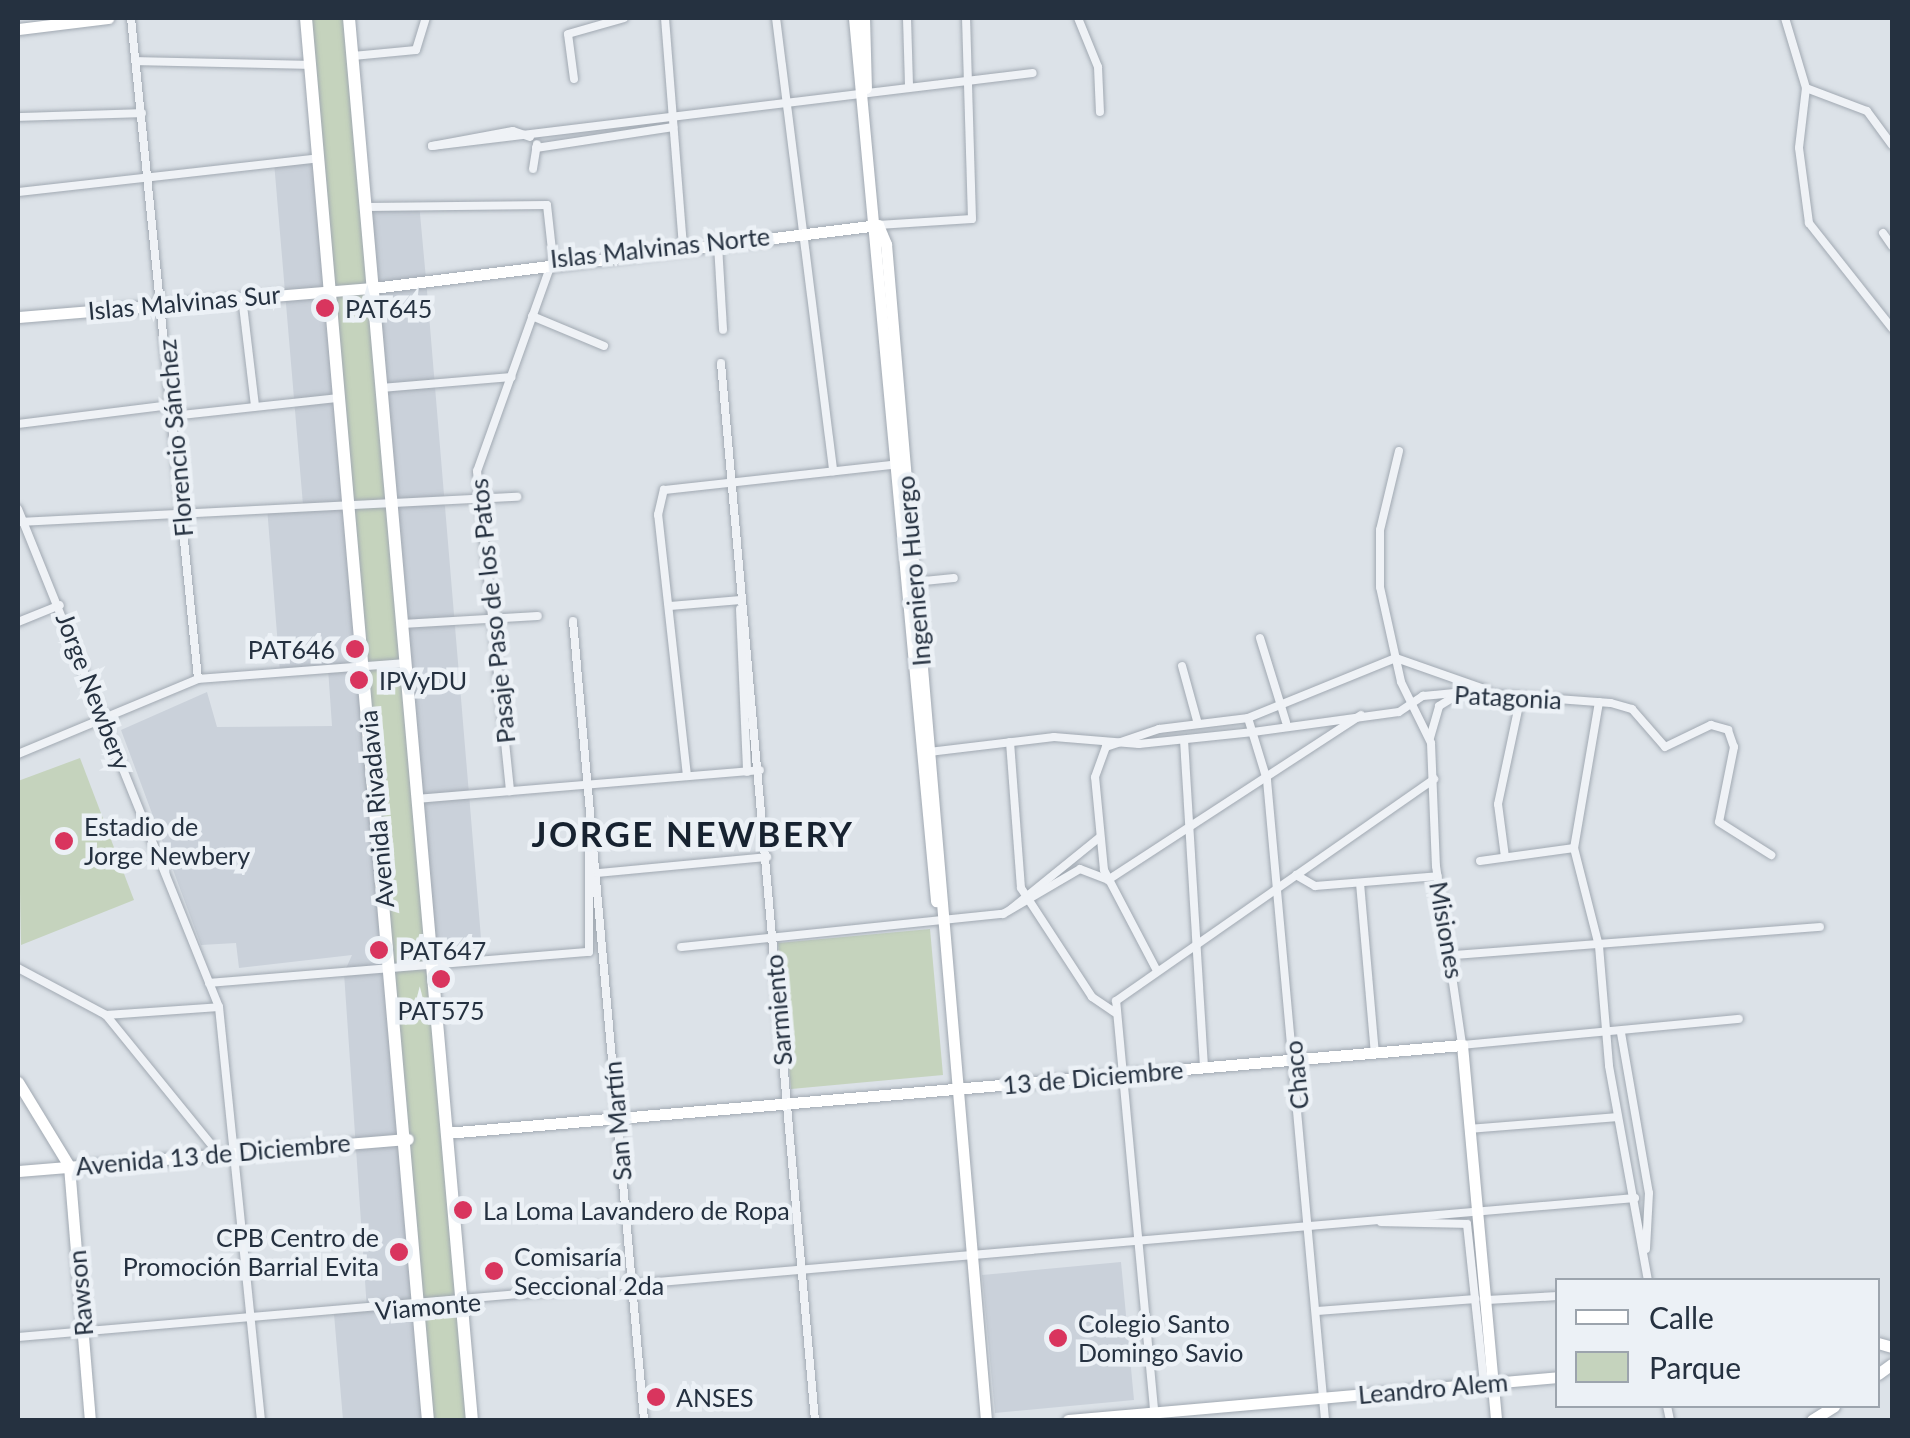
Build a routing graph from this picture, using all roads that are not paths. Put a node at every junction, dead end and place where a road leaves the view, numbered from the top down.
1 (108, 18) edge
2 (131, 18) edge
3 (306, 18) edge
4 (349, 18) edge
5 (426, 18) edge
6 (624, 18) edge
7 (665, 18) edge
8 (776, 18) edge
9 (854, 18) edge
10 (864, 18) edge
11 (907, 18) edge
12 (966, 18) edge
13 (1078, 18) edge
14 (1785, 18) edge
15 (18, 29) edge
16 (353, 56) junction
17 (136, 61) junction
18 (310, 64) junction
19 (1033, 74) dead end
20 (574, 79) dead end
21 (969, 79) junction
22 (910, 87) junction
23 (1806, 88) junction
24 (866, 92) junction
25 (784, 102) junction
26 (1100, 112) dead end
27 (142, 114) junction
28 (672, 115) junction
29 (18, 117) edge
30 (673, 128) junction
31 (534, 136) junction
32 (1892, 145) edge
33 (536, 148) junction
34 (319, 158) junction
35 (533, 169) dead end
36 (149, 175) junction
37 (18, 192) edge
38 (366, 207) junction
39 (878, 224) junction
40 (798, 232) junction
41 (1883, 234) dead end
42 (718, 240) junction
43 (682, 245) junction
44 (1892, 246) edge
45 (553, 259) junction
46 (372, 288) junction
47 (350, 289) joint
48 (329, 290) junction
49 (242, 296) junction
50 (164, 302) junction
51 (532, 316) junction
52 (18, 317) edge
53 (1892, 328) edge
54 (723, 330) dead end
55 (604, 346) dead end
56 (721, 363) dead end
57 (512, 377) junction
58 (381, 388) junction
59 (340, 398) junction
60 (172, 404) junction
61 (256, 406) junction
62 (172, 416) junction
63 (18, 424) edge
64 (1400, 451) dead end
65 (892, 465) junction
66 (833, 471) junction
67 (730, 482) junction
68 (518, 497) dead end
69 (486, 500) junction
70 (349, 505) junction
71 (392, 505) junction
72 (18, 509) edge
73 (180, 509) junction
74 (22, 520) edge
75 (954, 578) dead end
76 (914, 582) junction
77 (740, 600) junction
78 (60, 605) junction
79 (670, 606) junction
80 (538, 616) dead end
81 (496, 618) junction
82 (574, 621) dead end
83 (18, 622) edge
84 (402, 624) junction
85 (1260, 638) dead end
86 (1396, 658) junction
87 (405, 664) junction
88 (363, 666) junction
89 (1182, 666) dead end
90 (198, 679) junction
91 (1490, 691) junction
92 (1464, 692) junction
93 (1521, 696) junction
94 (1599, 702) junction
95 (1281, 704) junction
96 (1409, 707) junction
97 (1362, 715) junction
98 (1248, 718) junction
99 (106, 720) junction
100 (1286, 722) junction
101 (1198, 723) junction
102 (1254, 732) junction
103 (1203, 738) junction
104 (1430, 738) junction
105 (1184, 740) junction
106 (1117, 741) junction
107 (1010, 742) junction
108 (929, 752) junction
109 (18, 754) edge
110 (760, 770) junction
111 (746, 772) junction
112 (687, 776) junction
113 (1267, 780) junction
114 (1434, 780) junction
115 (587, 785) junction
116 (510, 791) junction
117 (417, 798) junction
118 (590, 821) junction
119 (1190, 830) junction
120 (1100, 837) junction
121 (1574, 848) junction
122 (1771, 856) dead end
123 (767, 857) junction
124 (1506, 857) junction
125 (1480, 861) dead end
126 (598, 872) junction
127 (1296, 875) junction
128 (1438, 876) junction
129 (1108, 880) junction
130 (1360, 883) junction
131 (1278, 886) junction
132 (1026, 897) junction
133 (940, 919) junction
134 (1820, 927) dead end
135 (771, 936) junction
136 (1195, 941) junction
137 (1599, 946) junction
138 (681, 947) dead end
139 (1455, 955) junction
140 (431, 967) junction
141 (18, 968) edge
142 (1156, 968) junction
143 (392, 970) junction
144 (209, 984) junction
145 (219, 1007) junction
146 (1114, 1012) junction
147 (106, 1014) junction
148 (1740, 1019) dead end
149 (1621, 1033) junction
150 (1609, 1035) junction
151 (1462, 1045) junction
152 (1374, 1053) junction
153 (1294, 1060) junction
154 (1204, 1067) junction
155 (1121, 1074) junction
156 (18, 1082) edge
157 (955, 1089) junction
158 (786, 1105) junction
159 (1618, 1117) junction
160 (617, 1120) junction
161 (1469, 1129) junction
162 (446, 1134) junction
163 (408, 1139) junction
164 (236, 1152) junction
165 (218, 1153) junction
166 (69, 1166) junction
167 (18, 1171) edge
168 (1634, 1198) junction
169 (1478, 1210) junction
170 (1377, 1222) junction
171 (1310, 1227) junction
172 (1138, 1243) junction
173 (969, 1257) junction
174 (1645, 1258) junction
175 (802, 1273) junction
176 (1648, 1278) edge
177 (632, 1288) junction
178 (1555, 1296) edge
179 (1482, 1300) junction
180 (462, 1304) junction
181 (418, 1307) junction
182 (1317, 1310) junction
183 (252, 1320) junction
184 (83, 1336) junction
185 (18, 1337) edge
186 (1555, 1377) edge
187 (1489, 1383) junction
188 (1323, 1398) junction
189 (1155, 1417) edge
190 (90, 1420) edge
191 (260, 1420) edge
192 (428, 1420) edge
193 (472, 1420) edge
194 (644, 1420) edge
195 (816, 1420) edge
196 (986, 1420) edge
197 (1068, 1420) edge
198 (1325, 1420) edge
199 (1496, 1420) edge

1 - 15 main road
2 - 17 street, Florencio Sánchez
3 - 18 main road, Avenida Rivadavia
4 - 16 main road, Avenida Rivadavia
5 - 16 street
6 - 20 street
7 - 28 street
8 - 25 street
9 - 24 main road, Ingeniero Huergo
10 - 24 main road, Ingeniero Huergo
11 - 22 street
12 - 21 street
13 - 26 street
14 - 23 street
16 - 38 main road, Avenida Rivadavia
17 - 18 street
17 - 27 street, Florencio Sánchez
18 - 34 main road, Avenida Rivadavia
19 - 21 street
21 - 22 street
21 - 39 street, Islas Malvinas Norte
22 - 24 street
23 - 32 street
23 - 53 street
24 - 25 street
24 - 39 main road, Ingeniero Huergo
25 - 28 street
25 - 40 street
27 - 29 street
27 - 36 street, Florencio Sánchez
28 - 30 street
28 - 31 street
30 - 33 street
30 - 43 street
31 - 31 street
31 - 33 street
33 - 35 street
34 - 36 street
34 - 48 main road, Avenida Rivadavia
36 - 37 street
36 - 50 street, Florencio Sánchez
38 - 45 street, Pasaje Paso de los Patos
38 - 46 main road, Avenida Rivadavia
39 - 40 main road, Islas Malvinas Norte
39 - 65 main road, Ingeniero Huergo
39 - 76 main road, Ingeniero Huergo
40 - 42 main road, Islas Malvinas Norte
40 - 66 street
41 - 44 street
42 - 43 main road, Islas Malvinas Norte
42 - 54 street
43 - 45 main road, Islas Malvinas Norte
45 - 46 main road, Islas Malvinas Norte
45 - 51 street, Pasaje Paso de los Patos
46 - 47 main road, Islas Malvinas Norte
46 - 58 main road, Avenida Rivadavia
47 - 48 main road, Islas Malvinas Sur
48 - 49 main road, Islas Malvinas Sur
48 - 59 main road, Avenida Rivadavia
49 - 50 main road, Islas Malvinas Sur
49 - 61 street
50 - 52 main road, Islas Malvinas Sur
50 - 60 street, Florencio Sánchez
51 - 55 street
51 - 57 street, Pasaje Paso de los Patos
56 - 67 street, Sarmiento
57 - 58 street
57 - 69 street, Pasaje Paso de los Patos
58 - 71 main road, Avenida Rivadavia
59 - 61 street
59 - 70 main road, Avenida Rivadavia
60 - 62 street, Florencio Sánchez
60 - 63 street
61 - 62 street
62 - 73 street, Florencio Sánchez
64 - 86 street, Misiones
65 - 66 street
65 - 133 main road, Ingeniero Huergo
66 - 67 street
67 - 77 street, Sarmiento
67 - 79 street
68 - 69 street
69 - 71 street
69 - 81 street, Pasaje Paso de los Patos
70 - 71 street
70 - 73 street
70 - 88 main road, Avenida Rivadavia
71 - 84 main road, Avenida Rivadavia
72 - 74 street, Jorge Newbery
73 - 74 street
73 - 90 street, Florencio Sánchez
74 - 78 street, Jorge Newbery
75 - 76 street
76 - 108 main road, Ingeniero Huergo
77 - 79 street
77 - 110 street, Sarmiento
77 - 111 street, Sarmiento
78 - 83 street
78 - 99 street, Jorge Newbery
79 - 112 street
80 - 81 street
81 - 84 street
81 - 116 street, Pasaje Paso de los Patos
82 - 115 street, San Martín
84 - 87 main road, Avenida Rivadavia
85 - 95 street
86 - 91 street
86 - 95 street
86 - 96 street, Misiones
87 - 88 street
87 - 117 main road, Avenida Rivadavia
88 - 90 street
88 - 143 main road, Avenida Rivadavia
89 - 101 street
90 - 99 street
91 - 92 street, Patagonia
91 - 93 street, Patagonia
92 - 96 street, Patagonia
92 - 104 street
93 - 94 street, Patagonia
93 - 124 street
94 - 121 street
94 - 122 street, Patagonia
95 - 98 street
95 - 100 street
96 - 97 street, Patagonia
96 - 104 street, Misiones
97 - 100 street, Patagonia
97 - 113 street
98 - 101 street
98 - 102 street, Chaco
99 - 109 street
99 - 144 street, Jorge Newbery
100 - 102 street, Patagonia
101 - 103 street
101 - 106 street
102 - 103 street, Patagonia
102 - 113 street, Chaco
103 - 105 street, Patagonia
104 - 114 street, Misiones
105 - 106 street, Patagonia
105 - 119 street
106 - 107 street, Patagonia
106 - 120 street
107 - 108 street, Patagonia
107 - 132 street
108 - 133 main road, Ingeniero Huergo
110 - 111 street
110 - 123 street, Sarmiento
111 - 112 street
112 - 115 street
113 - 119 street
113 - 131 street, Chaco
114 - 127 street
114 - 128 street, Misiones
115 - 116 street
115 - 118 street, San Martín
116 - 117 street
117 - 140 main road, Avenida Rivadavia
118 - 126 street, San Martín
118 - 140 street, San Martín
119 - 129 street
119 - 136 street
120 - 129 street
120 - 132 street
121 - 124 street
121 - 137 street
123 - 126 street
123 - 135 street, Sarmiento
124 - 125 street
126 - 160 street, San Martín
127 - 130 street
127 - 131 street
128 - 130 street
128 - 139 street, Misiones
129 - 132 street
129 - 142 street
130 - 152 street
131 - 136 street
131 - 153 street, Chaco
132 - 133 street
132 - 146 street
133 - 135 street
133 - 157 main road, Ingeniero Huergo
134 - 137 street
135 - 138 street
135 - 158 street, Sarmiento
136 - 142 street
136 - 154 street
137 - 139 street
137 - 150 street
139 - 151 street, Misiones
140 - 143 street
140 - 162 main road, Avenida Rivadavia
141 - 147 street
142 - 146 street
143 - 144 street
143 - 163 main road, Avenida Rivadavia
144 - 145 street, Jorge Newbery
145 - 147 street
145 - 164 street, Jorge Newbery
146 - 155 street
147 - 165 street
148 - 149 street, 13 de Diciembre
149 - 150 street, 13 de Diciembre
149 - 174 street
150 - 151 street, 13 de Diciembre
150 - 159 street
151 - 152 main road, 13 de Diciembre
151 - 161 main road, Misiones
152 - 153 main road, 13 de Diciembre
153 - 154 main road, 13 de Diciembre
153 - 171 street, Chaco
154 - 155 main road, 13 de Diciembre
155 - 157 main road, 13 de Diciembre
155 - 172 street
156 - 166 main road
157 - 158 main road, 13 de Diciembre
157 - 173 main road, Ingeniero Huergo
158 - 160 main road, 13 de Diciembre
158 - 175 street, Sarmiento
159 - 161 street
159 - 168 street
160 - 162 main road, 13 de Diciembre
160 - 177 street, San Martín
161 - 169 main road, Misiones
162 - 180 main road, Avenida Rivadavia
163 - 164 main road, Avenida 13 de Diciembre
163 - 181 main road, Avenida Rivadavia
164 - 165 main road, Avenida 13 de Diciembre
164 - 183 street, Jorge Newbery
165 - 166 main road, Avenida 13 de Diciembre
166 - 167 main road, Avenida 13 de Diciembre
166 - 184 main road, Rawson
168 - 169 street
168 - 174 street
169 - 170 street
169 - 179 main road, Misiones
170 - 171 street
170 - 179 street, Misiones
171 - 172 street, Viamonte
171 - 182 street, Chaco
172 - 173 street, Viamonte
172 - 189 street
173 - 175 street, Viamonte
173 - 196 main road, Ingeniero Huergo
174 - 176 street
175 - 177 street, Viamonte
175 - 195 street, Sarmiento
177 - 180 street, Viamonte
177 - 194 street, San Martín
178 - 179 street
179 - 182 street
179 - 187 main road, Misiones
180 - 181 street, Viamonte
180 - 193 main road, Avenida Rivadavia
181 - 183 street, Viamonte
181 - 192 main road, Avenida Rivadavia
182 - 188 street, Chaco
183 - 184 street, Viamonte
183 - 191 street, Jorge Newbery
184 - 185 street, Viamonte
184 - 190 main road, Rawson
186 - 187 main road, Leandro Alem
187 - 188 main road, Leandro Alem
187 - 199 main road, Misiones
188 - 189 main road, Leandro Alem
188 - 198 street, Chaco
189 - 197 main road, Leandro Alem

